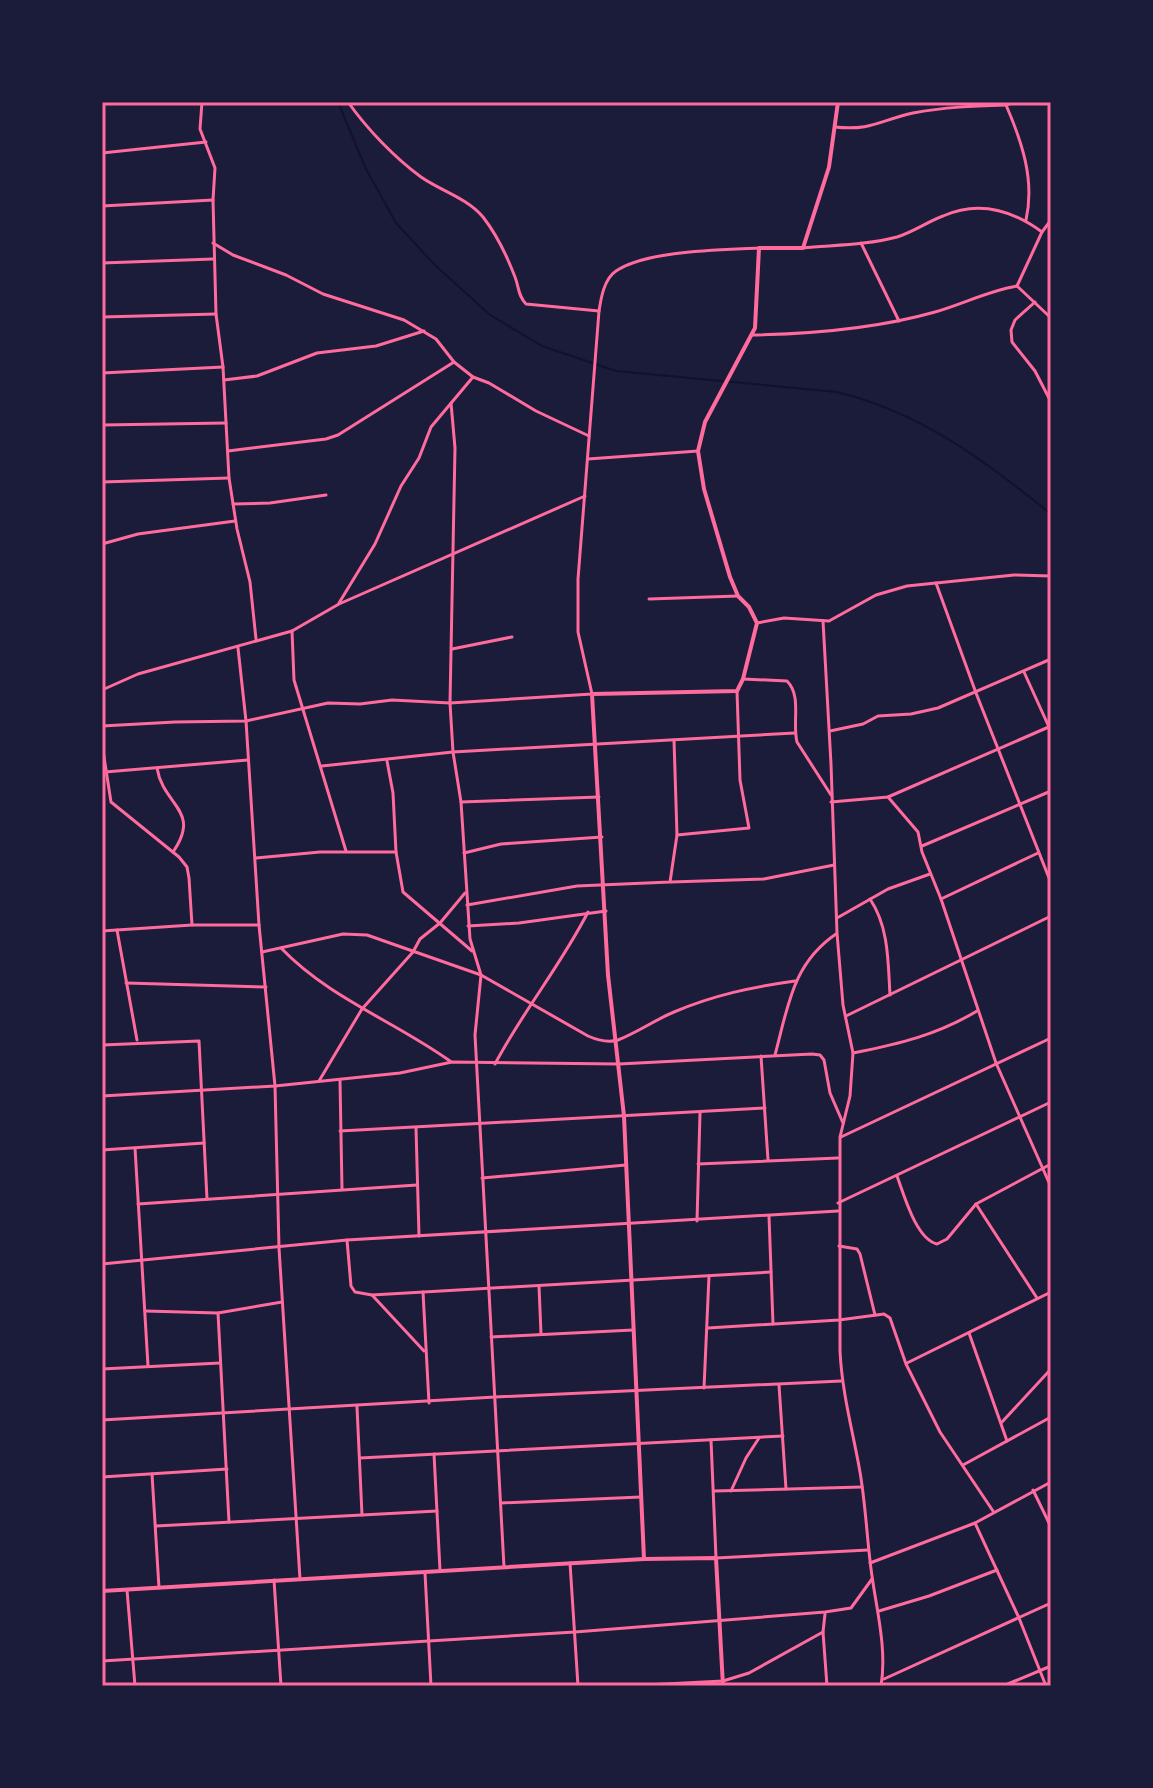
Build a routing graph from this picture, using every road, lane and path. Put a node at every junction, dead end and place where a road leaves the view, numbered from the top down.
1 (202, 102) edge
2 (348, 102) edge
3 (838, 102) edge
4 (1015, 102) edge
5 (1006, 105) junction
6 (835, 127) junction
7 (206, 142) junction
8 (102, 153) edge
9 (213, 200) junction
10 (102, 206) edge
11 (1026, 220) junction
12 (1051, 220) edge
13 (1042, 232) junction
14 (213, 243) junction
15 (861, 243) junction
16 (759, 248) junction
17 (803, 248) junction
18 (213, 259) junction
19 (102, 263) edge
20 (1017, 286) junction
21 (1035, 302) junction
22 (599, 311) junction
23 (216, 314) junction
24 (102, 317) edge
25 (1051, 318) edge
26 (899, 321) junction
27 (425, 331) junction
28 (751, 335) junction
29 (454, 362) junction
30 (223, 367) junction
31 (102, 373) edge
32 (473, 377) junction
33 (224, 380) junction
34 (1051, 402) edge
35 (451, 403) junction
36 (226, 423) junction
37 (102, 425) edge
38 (589, 436) junction
39 (228, 451) junction
40 (698, 451) junction
41 (588, 459) junction
42 (229, 478) junction
43 (102, 482) edge
44 (326, 495) dead end
45 (585, 496) junction
46 (233, 504) junction
47 (235, 521) junction
48 (102, 544) edge
49 (452, 555) junction
50 (1051, 576) edge
51 (936, 583) junction
52 (738, 596) junction
53 (649, 599) dead end
54 (339, 604) junction
55 (823, 621) junction
56 (757, 623) junction
57 (292, 631) junction
58 (512, 637) dead end
59 (256, 639) junction
60 (238, 648) junction
61 (452, 649) junction
62 (1051, 659) edge
63 (1024, 672) junction
64 (743, 679) junction
65 (102, 690) edge
66 (737, 691) junction
67 (976, 693) junction
68 (592, 694) junction
69 (450, 703) junction
70 (305, 710) junction
71 (246, 721) junction
72 (102, 726) edge
73 (1050, 726) edge
74 (830, 731) junction
75 (795, 733) junction
76 (738, 737) junction
77 (674, 740) junction
78 (102, 744) edge
79 (596, 744) junction
80 (998, 748) junction
81 (453, 752) junction
82 (248, 760) junction
83 (387, 761) junction
84 (322, 766) junction
85 (157, 768) junction
86 (105, 772) junction
87 (1051, 791) edge
88 (831, 795) junction
89 (599, 797) junction
90 (888, 797) junction
91 (461, 802) junction
92 (831, 802) junction
93 (1018, 804) junction
94 (677, 835) junction
95 (602, 837) junction
96 (920, 847) junction
97 (346, 851) junction
98 (173, 852) junction
99 (396, 852) junction
100 (464, 853) junction
101 (1038, 853) junction
102 (255, 858) junction
103 (834, 865) junction
104 (930, 874) junction
105 (670, 882) junction
106 (1051, 883) edge
107 (605, 885) junction
108 (466, 892) junction
109 (870, 899) junction
110 (941, 899) junction
111 (467, 905) junction
112 (606, 911) junction
113 (588, 912) junction
114 (1051, 916) edge
115 (837, 918) junction
116 (440, 923) junction
117 (192, 925) junction
118 (259, 925) junction
119 (468, 926) junction
120 (117, 930) junction
121 (102, 931) edge
122 (837, 933) junction
123 (281, 948) junction
124 (472, 951) junction
125 (262, 952) junction
126 (413, 952) junction
127 (959, 960) junction
128 (481, 975) junction
129 (795, 981) junction
130 (126, 983) junction
131 (266, 987) junction
132 (890, 995) junction
133 (531, 1003) junction
134 (362, 1009) junction
135 (977, 1011) junction
136 (845, 1016) junction
137 (1051, 1038) edge
138 (616, 1041) junction
139 (138, 1042) junction
140 (102, 1045) edge
141 (853, 1053) junction
142 (775, 1055) junction
143 (761, 1056) junction
144 (452, 1062) junction
145 (476, 1063) junction
146 (996, 1063) junction
147 (495, 1064) junction
148 (619, 1064) junction
149 (340, 1079) junction
150 (319, 1081) junction
151 (275, 1086) junction
152 (203, 1090) junction
153 (102, 1096) edge
154 (1051, 1102) edge
155 (765, 1108) junction
156 (700, 1112) junction
157 (624, 1116) junction
158 (1020, 1118) junction
159 (479, 1122) junction
160 (843, 1124) junction
161 (416, 1127) junction
162 (340, 1131) junction
163 (840, 1137) junction
164 (204, 1143) junction
165 (135, 1148) junction
166 (102, 1150) edge
167 (839, 1158) junction
168 (769, 1161) junction
169 (698, 1164) junction
170 (1051, 1164) edge
171 (626, 1165) junction
172 (1042, 1168) junction
173 (897, 1176) junction
174 (482, 1178) junction
175 (417, 1185) junction
176 (1051, 1187) edge
177 (342, 1189) junction
178 (278, 1193) junction
179 (207, 1199) junction
180 (838, 1203) junction
181 (138, 1204) junction
182 (976, 1204) junction
183 (838, 1211) junction
184 (769, 1216) junction
185 (697, 1221) junction
186 (628, 1225) junction
187 (484, 1232) junction
188 (419, 1236) junction
189 (347, 1240) junction
190 (839, 1246) junction
191 (279, 1248) junction
192 (141, 1261) junction
193 (102, 1264) edge
194 (771, 1272) junction
195 (709, 1276) junction
196 (631, 1280) junction
197 (539, 1285) junction
198 (488, 1288) junction
199 (423, 1292) junction
200 (1051, 1292) edge
201 (372, 1295) junction
202 (1038, 1299) junction
203 (282, 1302) junction
204 (145, 1311) junction
205 (218, 1313) junction
206 (875, 1315) junction
207 (839, 1320) junction
208 (773, 1325) junction
209 (708, 1328) junction
210 (633, 1330) junction
211 (969, 1333) junction
212 (541, 1334) junction
213 (491, 1337) junction
214 (426, 1352) junction
215 (220, 1363) junction
216 (906, 1364) junction
217 (148, 1366) junction
218 (102, 1369) edge
219 (1051, 1369) edge
220 (841, 1381) junction
221 (779, 1385) junction
222 (704, 1388) junction
223 (636, 1390) junction
224 (495, 1397) junction
225 (429, 1403) junction
226 (357, 1407) junction
227 (289, 1411) junction
228 (223, 1414) junction
229 (1051, 1417) edge
230 (102, 1420) edge
231 (1001, 1423) junction
232 (783, 1436) junction
233 (760, 1437) junction
234 (711, 1440) junction
235 (1007, 1441) junction
236 (639, 1445) junction
237 (499, 1451) junction
238 (434, 1454) junction
239 (360, 1458) junction
240 (963, 1466) junction
241 (227, 1469) junction
242 (152, 1474) junction
243 (102, 1477) edge
244 (1051, 1482) edge
245 (862, 1487) junction
246 (786, 1490) junction
247 (1033, 1490) junction
248 (731, 1491) junction
249 (713, 1492) junction
250 (641, 1497) junction
251 (501, 1503) junction
252 (437, 1511) junction
253 (993, 1511) junction
254 (362, 1515) junction
255 (296, 1519) junction
256 (229, 1522) junction
257 (975, 1523) junction
258 (156, 1526) junction
259 (1051, 1527) edge
260 (868, 1550) junction
261 (716, 1558) junction
262 (644, 1559) junction
263 (570, 1563) junction
264 (870, 1563) junction
265 (504, 1567) junction
266 (997, 1570) junction
267 (440, 1572) junction
268 (425, 1573) junction
269 (300, 1579) junction
270 (872, 1579) junction
271 (274, 1580) junction
272 (159, 1588) junction
273 (127, 1590) junction
274 (102, 1591) edge
275 (1051, 1603) edge
276 (878, 1611) junction
277 (825, 1612) junction
278 (1019, 1618) junction
279 (720, 1621) junction
280 (575, 1632) junction
281 (823, 1632) junction
282 (429, 1641) junction
283 (279, 1650) junction
284 (132, 1658) junction
285 (102, 1661) edge
286 (1051, 1666) edge
287 (1039, 1671) junction
288 (723, 1683) edge
289 (881, 1683) edge
290 (135, 1686) edge
291 (281, 1686) edge
292 (431, 1686) edge
293 (578, 1686) edge
294 (626, 1686) edge
295 (827, 1686) edge
296 (1003, 1686) edge
297 (1046, 1686) edge

1 - 7 street
2 - 22 street
3 - 6 street
4 - 5 street
5 - 6 street
5 - 11 street
6 - 17 street
7 - 8 street
7 - 9 street
9 - 10 street
9 - 14 street
11 - 13 street
11 - 15 street
12 - 13 street
13 - 20 street
14 - 18 street
14 - 27 street
15 - 17 street
15 - 26 street
16 - 17 street
16 - 22 street
16 - 28 street
18 - 19 street
18 - 23 street
20 - 21 street
20 - 26 street
21 - 25 street
21 - 34 street
22 - 38 street
23 - 24 street
23 - 30 street
26 - 28 street
27 - 29 street
27 - 33 street
28 - 40 street
29 - 32 street
29 - 39 street
30 - 31 street
30 - 33 street
32 - 35 street
32 - 38 street
33 - 36 street
35 - 49 street
35 - 54 street
36 - 37 street
36 - 39 street
38 - 41 street
39 - 42 street
40 - 41 street
40 - 52 street
41 - 45 street
42 - 43 street
42 - 46 street
44 - 46 street
45 - 49 street
45 - 68 street
46 - 47 street
47 - 48 street
47 - 59 street
49 - 54 street
49 - 61 street
50 - 51 street
51 - 55 street
51 - 67 street
52 - 53 street
52 - 56 street
54 - 57 street
55 - 56 street
55 - 74 street
56 - 64 street
57 - 59 street
57 - 70 street
58 - 61 street
59 - 60 street
60 - 65 street
60 - 71 street
61 - 69 street
62 - 63 street
63 - 67 street
63 - 73 street
64 - 66 street
64 - 75 street
66 - 68 street
66 - 76 street
67 - 74 street
67 - 80 street
68 - 69 street
68 - 79 street
69 - 70 street
69 - 81 street
70 - 71 street
70 - 84 street
71 - 72 street
71 - 82 street
73 - 80 street
74 - 88 street
75 - 76 street
75 - 88 street
76 - 77 street
76 - 94 street
77 - 79 street
77 - 94 street
78 - 86 street
79 - 81 street
79 - 89 street
80 - 90 street
80 - 93 street
81 - 83 street
81 - 91 street
82 - 85 street
82 - 102 street
83 - 84 street
83 - 99 street
84 - 97 street
85 - 86 street
85 - 98 street
86 - 98 street
87 - 93 street
88 - 92 street
89 - 91 street
89 - 95 street
90 - 92 street
90 - 96 street
91 - 100 street
92 - 103 street
93 - 96 street
93 - 101 street
94 - 105 street
95 - 100 street
95 - 107 street
96 - 104 street
97 - 99 street
97 - 102 street
98 - 117 street
99 - 116 street
100 - 108 street
101 - 106 street
101 - 110 street
102 - 118 street
103 - 105 street
103 - 115 street
104 - 109 street
104 - 110 street
105 - 107 street
107 - 111 street
107 - 112 street
108 - 111 street
108 - 116 street
109 - 115 street
109 - 132 street
110 - 127 street
111 - 119 street
112 - 113 street
112 - 138 street
113 - 119 street
113 - 133 street
114 - 127 street
115 - 122 street
116 - 124 street
116 - 126 street
117 - 118 street
117 - 120 street
118 - 125 street
119 - 124 street
120 - 121 street
120 - 130 street
122 - 129 street
122 - 136 street
123 - 125 street
123 - 126 street
123 - 134 street
124 - 128 street
125 - 131 street
126 - 128 street
126 - 134 street
127 - 132 street
127 - 135 street
128 - 133 street
128 - 145 street
129 - 138 street
129 - 142 street
130 - 131 street
130 - 139 street
131 - 151 street
132 - 136 street
133 - 138 street
133 - 147 street
134 - 144 street
134 - 150 street
135 - 141 street
135 - 146 street
136 - 141 street
137 - 146 street
138 - 148 street
139 - 140 street
139 - 152 street
141 - 160 street
142 - 143 street
142 - 160 street
143 - 148 street
143 - 155 street
144 - 145 street
144 - 149 street
145 - 147 street
145 - 159 street
146 - 158 street
146 - 163 street
147 - 148 street
148 - 157 street
149 - 150 street
149 - 162 street
150 - 151 street
151 - 152 street
151 - 178 street
152 - 153 street
152 - 164 street
154 - 158 street
155 - 156 street
155 - 168 street
156 - 157 street
156 - 169 street
157 - 159 street
157 - 171 street
158 - 172 street
158 - 173 street
159 - 161 street
159 - 174 street
160 - 163 street
161 - 162 street
161 - 175 street
162 - 177 street
163 - 167 street
164 - 165 street
164 - 179 street
165 - 166 street
165 - 181 street
167 - 168 street
167 - 180 street
168 - 169 street
169 - 185 street
170 - 172 street
171 - 174 street
171 - 186 street
172 - 176 street
172 - 182 street
173 - 180 street
173 - 182 street
174 - 187 street
175 - 177 street
175 - 188 street
177 - 178 street
178 - 179 street
178 - 191 street
179 - 181 street
180 - 183 street
181 - 192 street
182 - 202 street
183 - 184 street
183 - 190 street
184 - 185 street
184 - 194 street
185 - 186 street
186 - 187 street
186 - 196 street
187 - 188 street
187 - 198 street
188 - 189 street
189 - 191 street
189 - 201 street
190 - 206 street
190 - 207 street
191 - 192 street
191 - 203 street
192 - 193 street
192 - 204 street
194 - 195 street
194 - 208 street
195 - 196 street
195 - 209 street
196 - 197 street
196 - 210 street
197 - 198 street
197 - 212 street
198 - 199 street
198 - 213 street
199 - 201 street
199 - 214 street
200 - 202 street
201 - 214 street
202 - 211 street
203 - 205 street
203 - 227 street
204 - 205 street
204 - 217 street
205 - 215 street
206 - 207 street
206 - 216 street
207 - 208 street
207 - 220 street
208 - 209 street
209 - 222 street
210 - 212 street
210 - 223 street
211 - 216 street
211 - 231 street
212 - 213 street
213 - 224 street
214 - 225 street
215 - 217 street
215 - 228 street
216 - 240 street
217 - 218 street
219 - 231 street
220 - 221 street
220 - 245 street
221 - 222 street
221 - 232 street
222 - 223 street
223 - 224 street
223 - 236 street
224 - 225 street
224 - 237 street
225 - 226 street
226 - 227 street
226 - 239 street
227 - 228 street
227 - 255 street
228 - 230 street
228 - 241 street
229 - 235 street
231 - 235 street
232 - 233 street
232 - 246 street
233 - 234 street
233 - 248 street
234 - 236 street
234 - 249 street
235 - 240 street
236 - 237 street
236 - 250 street
237 - 238 street
237 - 251 street
238 - 239 street
238 - 252 street
239 - 254 street
240 - 253 street
241 - 242 street
241 - 256 street
242 - 243 street
242 - 258 street
244 - 247 street
245 - 246 street
245 - 260 street
246 - 248 street
247 - 253 street
247 - 259 street
248 - 249 street
249 - 261 street
250 - 251 street
250 - 262 street
251 - 265 street
252 - 254 street
252 - 267 street
253 - 257 street
254 - 255 street
255 - 256 street
255 - 269 street
256 - 258 street
257 - 264 street
257 - 266 street
258 - 272 street
260 - 261 street
260 - 264 street
261 - 262 street
261 - 279 street
262 - 263 street
263 - 265 street
263 - 280 street
264 - 270 street
265 - 267 street
266 - 276 street
266 - 278 street
267 - 268 street
268 - 269 street
268 - 282 street
269 - 271 street
270 - 276 street
270 - 277 street
271 - 272 street
271 - 283 street
272 - 273 street
273 - 274 street
273 - 284 street
275 - 278 street
276 - 289 street
277 - 279 street
277 - 281 street
278 - 287 street
278 - 289 street
279 - 280 street
279 - 288 street
280 - 282 street
280 - 293 street
281 - 288 street
281 - 295 street
282 - 283 street
282 - 292 street
283 - 284 street
283 - 291 street
284 - 285 street
284 - 290 street
286 - 287 street
287 - 296 street
287 - 297 street
288 - 294 street

